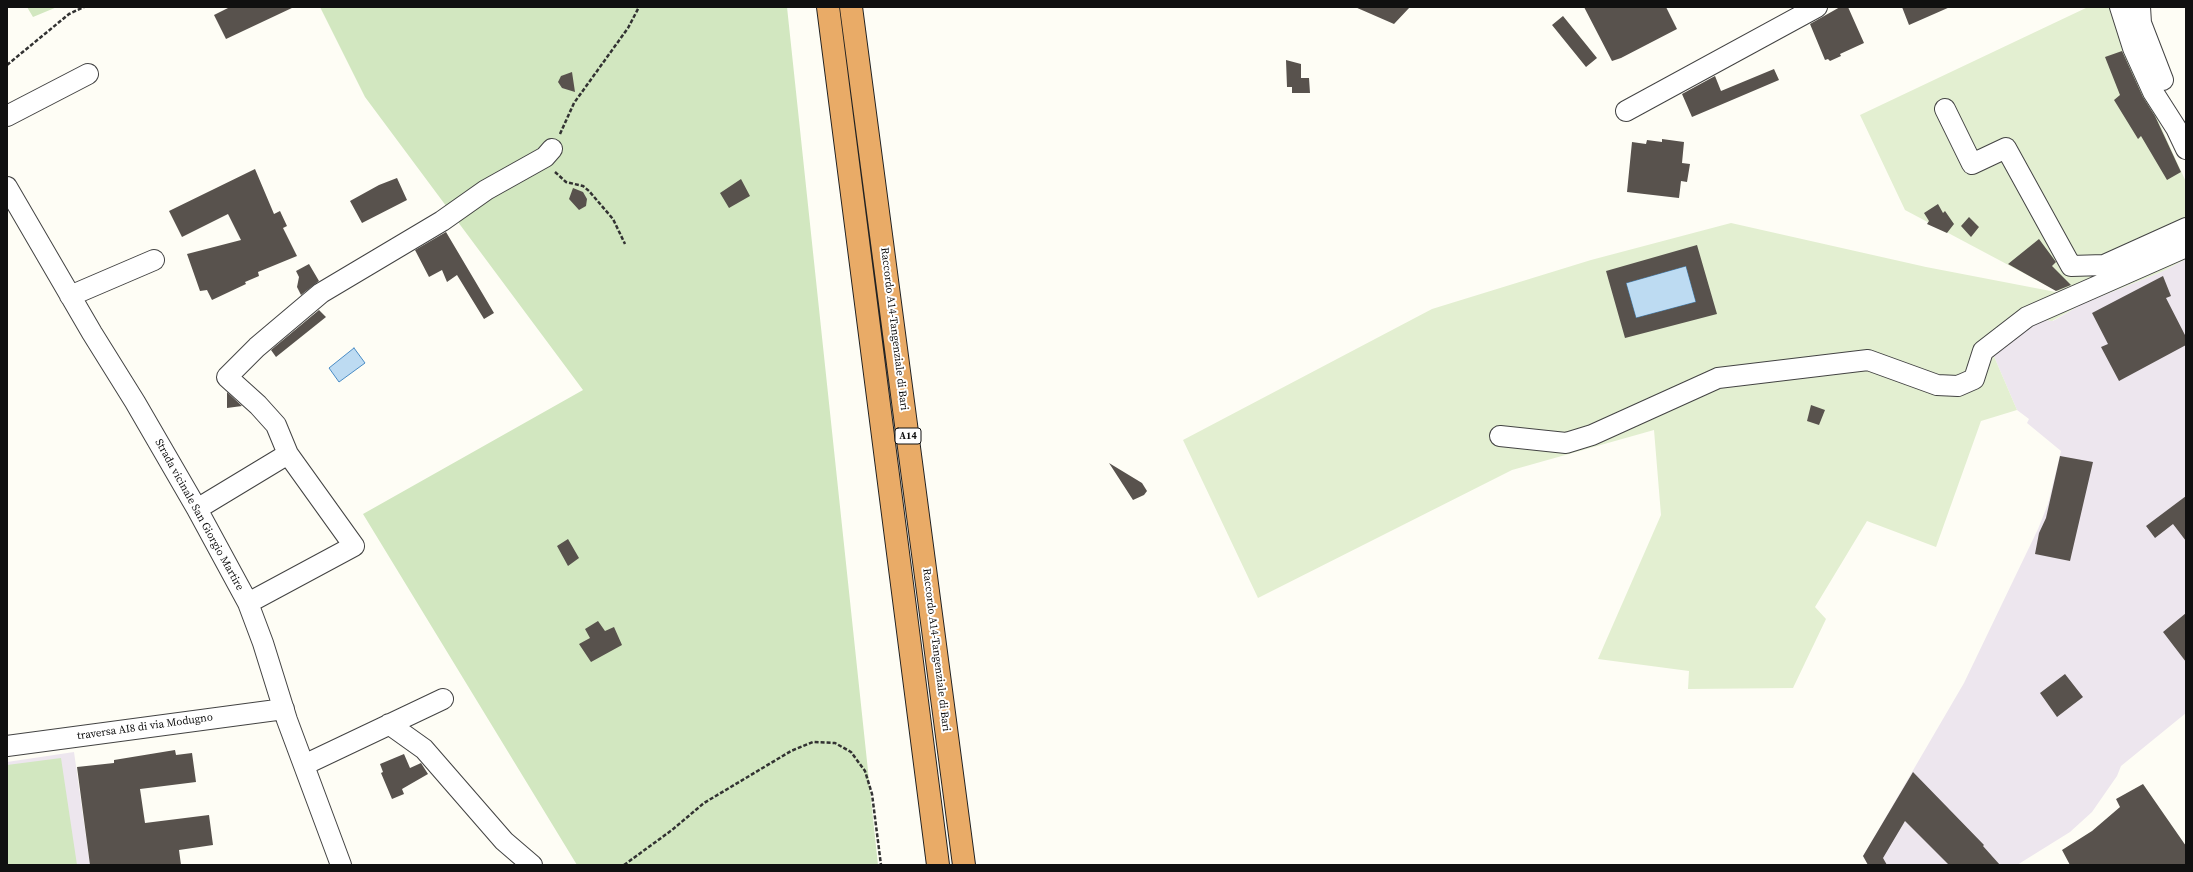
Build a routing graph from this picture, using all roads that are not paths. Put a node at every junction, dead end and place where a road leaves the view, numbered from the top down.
1 (828, 7) edge
2 (852, 7) edge
3 (1817, 7) edge
4 (2120, 7) edge
5 (2140, 7) edge
6 (88, 74) dead end
7 (1944, 109) dead end
8 (1626, 111) dead end
9 (7, 116) edge
10 (2182, 138) edge
11 (548, 153) road end
12 (7, 188) edge
13 (2186, 228) edge
14 (2186, 247) edge
15 (154, 260) dead end
16 (70, 296) junction
17 (1500, 436) dead end
18 (288, 454) junction
19 (197, 509) junction
20 (248, 603) junction
21 (443, 699) dead end
22 (284, 709) junction
23 (390, 724) junction
24 (7, 746) edge
25 (304, 765) junction
26 (341, 865) edge
27 (532, 865) edge
28 (938, 865) edge
29 (964, 865) edge

1 - 28 highway, A14
2 - 29 highway, Raccordo A14-Tangenziale di Bari / A14
3 - 8 street
4 - 10 street
5 - 10 street
6 - 9 street
7 - 13 street
11 - 18 street
12 - 16 street, Strada vicinale San Giorgio Martire
14 - 17 street
15 - 16 street
16 - 19 street, Strada vicinale San Giorgio Martire
18 - 19 street
18 - 20 street
19 - 20 street, Strada vicinale San Giorgio Martire
20 - 22 street, Strada vicinale San Giorgio Martire
21 - 23 street
22 - 24 street, traversa AI8 di via Modugno
22 - 25 street, Strada vicinale San Giorgio Martire
23 - 25 street
23 - 27 street
25 - 26 street, Strada vicinale San Giorgio Martire

